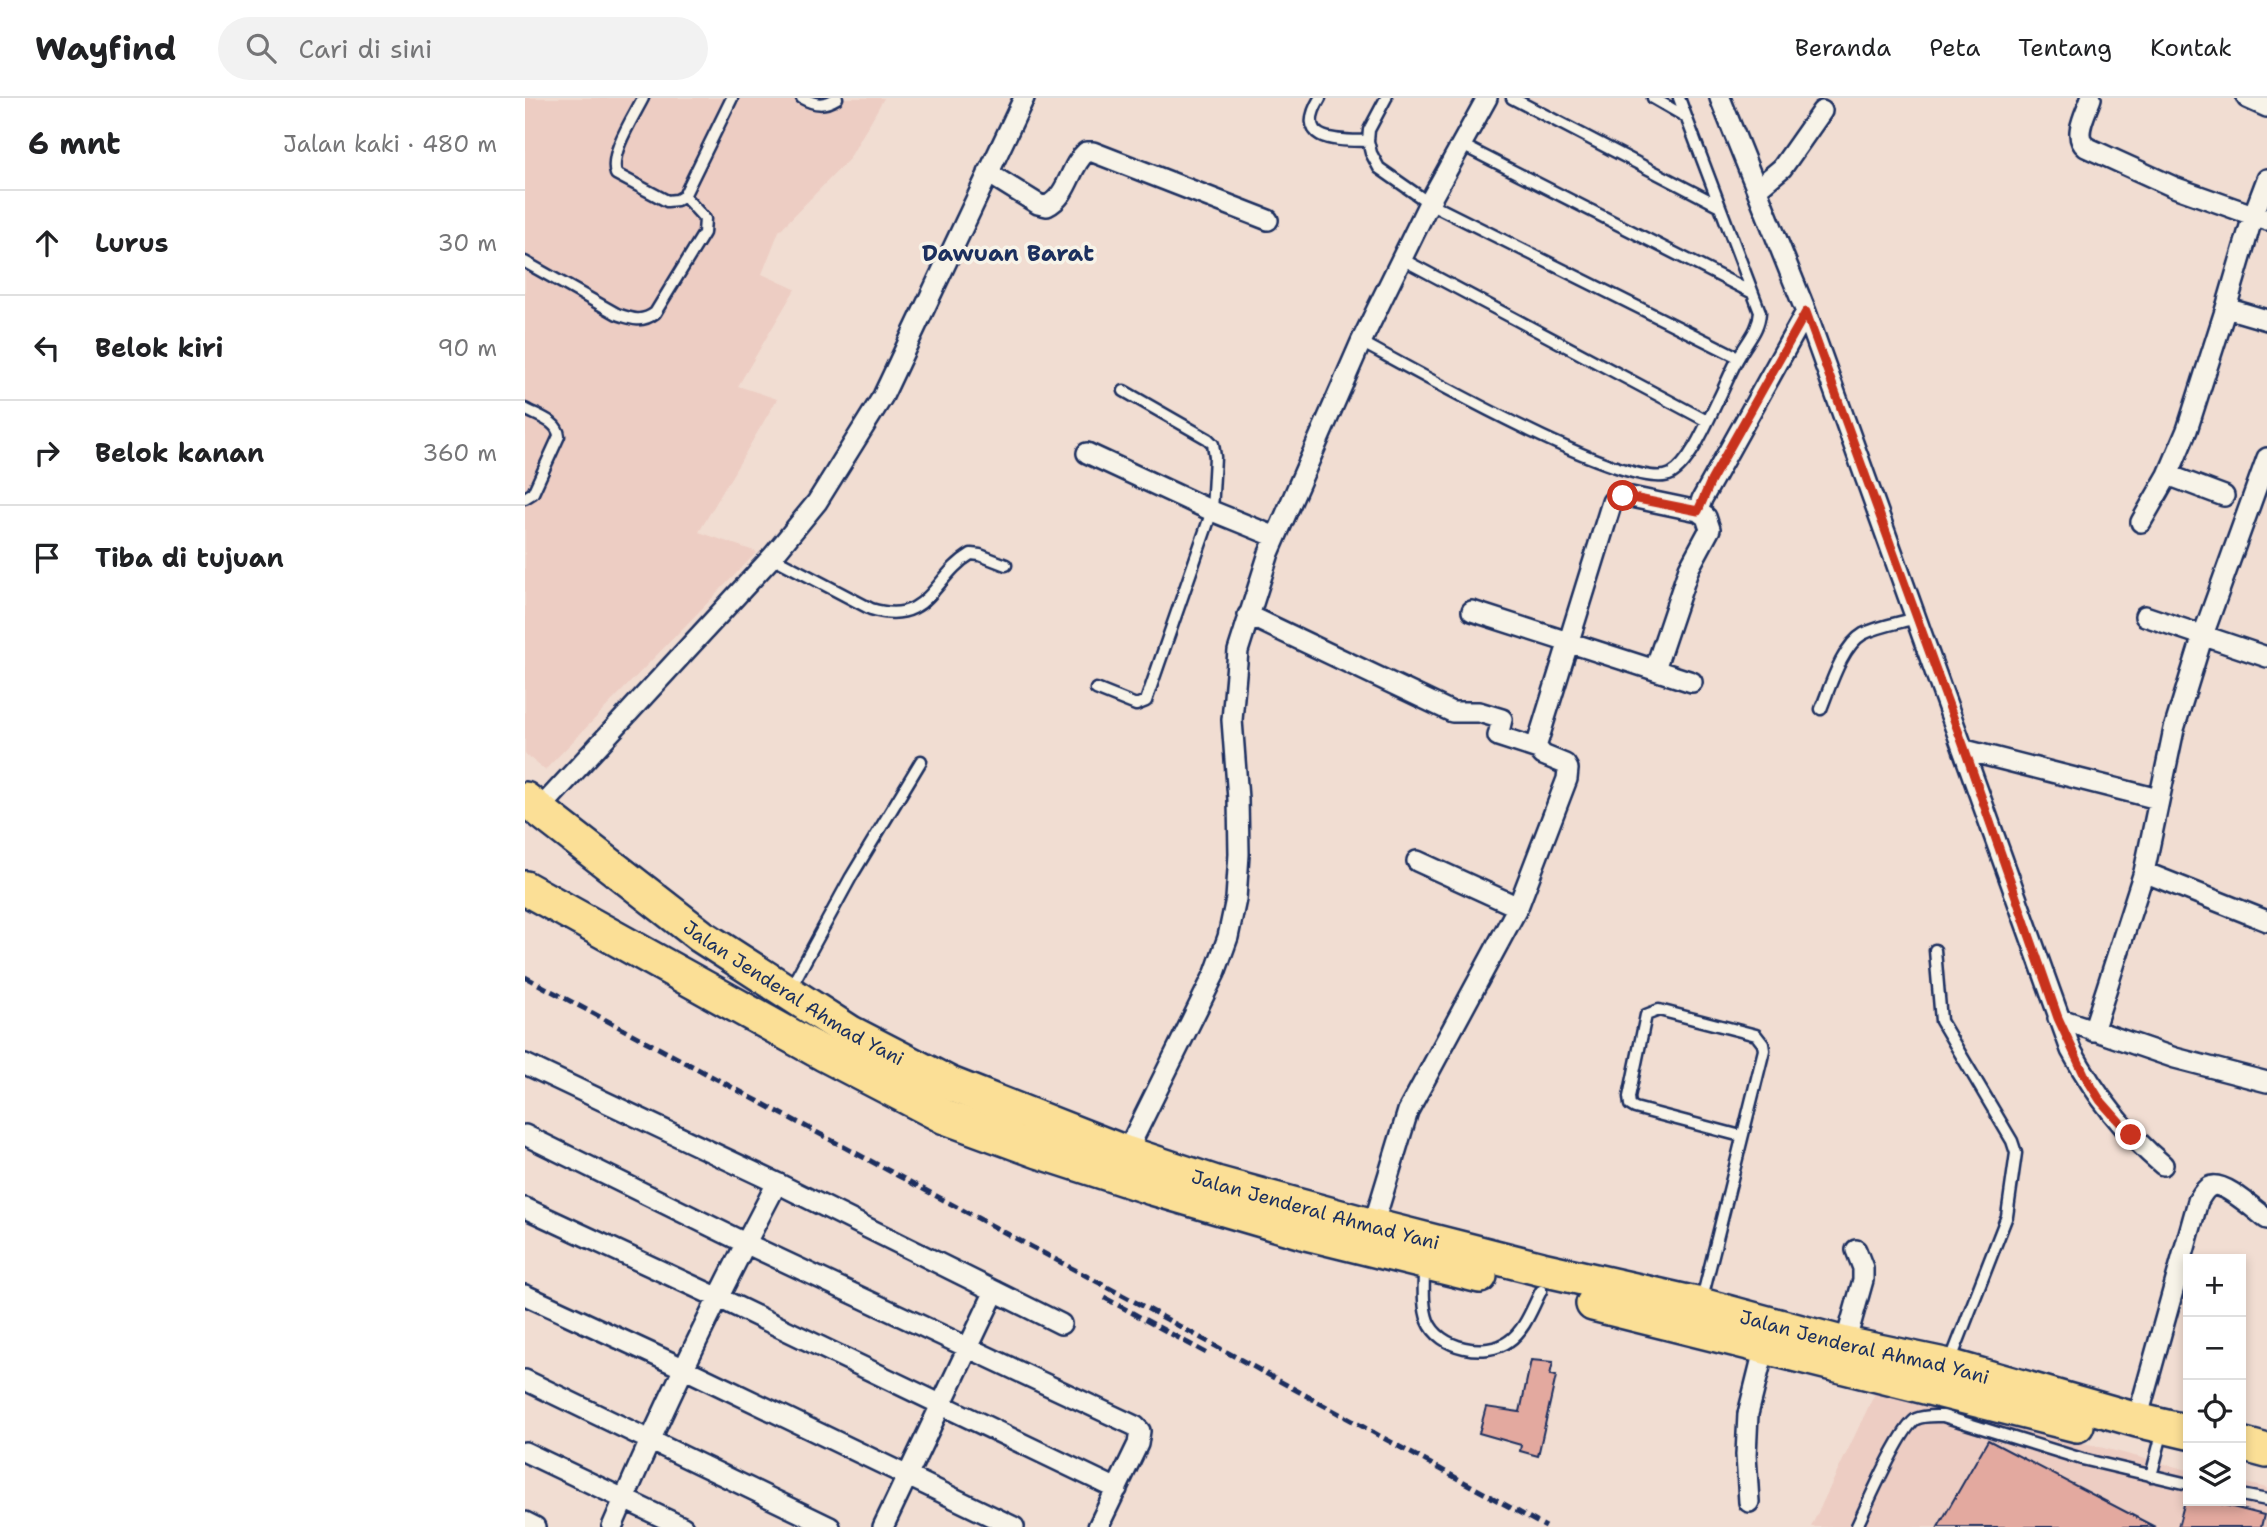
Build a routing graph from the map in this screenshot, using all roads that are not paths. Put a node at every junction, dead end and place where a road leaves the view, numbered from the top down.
1 (643, 98) edge
2 (732, 98) edge
3 (802, 98) edge
4 (838, 98) edge
5 (1024, 98) edge
6 (1320, 98) edge
7 (1386, 98) edge
8 (1487, 98) edge
9 (1512, 98) edge
10 (1653, 98) edge
11 (1679, 98) edge
12 (1720, 98) edge
13 (2091, 98) edge
14 (2246, 98) edge
15 (2267, 107) edge
16 (1822, 111) dead end
17 (1686, 117) junction
18 (1368, 141) junction
19 (1462, 145) junction
20 (988, 173) junction
21 (2267, 179) edge
22 (1758, 188) junction
23 (684, 196) junction
24 (1429, 203) junction
25 (1718, 205) junction
26 (2260, 218) edge
27 (1268, 220) dead end
28 (1402, 259) junction
29 (525, 262) edge
30 (1751, 292) junction
31 (2226, 308) junction
32 (1806, 312) junction
33 (2267, 320) edge
34 (1361, 342) junction
35 (1738, 357) junction
36 (1124, 391) dead end
37 (525, 410) edge
38 (1707, 421) junction
39 (1087, 453) dead end
40 (2267, 458) edge
41 (2168, 475) junction
42 (2224, 496) dead end
43 (525, 498) edge
44 (1212, 511) junction
45 (1698, 511) junction
46 (2141, 522) dead end
47 (1276, 537) junction
48 (772, 557) junction
49 (1006, 565) dead end
50 (1472, 611) dead end
51 (1248, 614) junction
52 (2145, 616) dead end
53 (1916, 618) junction
54 (2203, 635) junction
55 (1567, 641) junction
56 (2267, 657) edge
57 (1655, 669) junction
58 (1692, 682) dead end
59 (1096, 689) dead end
60 (1821, 709) dead end
61 (1538, 749) junction
62 (1965, 750) junction
63 (922, 761) dead end
64 (2158, 799) junction
65 (532, 804) edge
66 (1417, 861) dead end
67 (2144, 872) junction
68 (525, 888) edge
69 (1518, 907) junction
70 (2267, 921) edge
71 (1935, 950) dead end
72 (788, 992) junction
73 (2058, 1018) junction
74 (2093, 1031) junction
75 (525, 1064) edge
76 (2267, 1082) edge
77 (525, 1135) edge
78 (1741, 1136) junction
79 (1126, 1153) junction
80 (2163, 1165) dead end
81 (777, 1183) junction
82 (525, 1208) edge
83 (2267, 1219) edge
84 (1374, 1226) junction
85 (745, 1243) junction
86 (1856, 1250) dead end
87 (1423, 1262) junction
88 (995, 1291) junction
89 (1541, 1291) junction
90 (525, 1295) edge
91 (719, 1298) junction
92 (1697, 1317) junction
93 (1061, 1324) dead end
94 (1845, 1344) junction
95 (1765, 1346) junction
96 (969, 1347) junction
97 (1949, 1366) junction
98 (685, 1369) junction
99 (525, 1380) edge
100 (942, 1406) junction
101 (651, 1440) junction
102 (2165, 1442) edge
103 (2246, 1445) edge
104 (2267, 1451) edge
105 (525, 1452) edge
106 (2246, 1467) edge
107 (2267, 1473) edge
108 (2183, 1475) edge
109 (907, 1477) junction
110 (1117, 1489) junction
111 (2246, 1495) edge
112 (624, 1499) junction
113 (2267, 1500) edge
114 (1749, 1502) dead end
115 (525, 1522) edge
116 (1857, 1526) edge
117 (535, 1527) edge
118 (612, 1527) edge
119 (683, 1527) edge
120 (830, 1527) edge
121 (883, 1527) edge
122 (1014, 1527) edge
123 (1098, 1527) edge

1 - 23 lane
2 - 23 lane
3 - 4 lane
5 - 20 street
6 - 18 lane
7 - 18 lane
8 - 19 street
9 - 25 lane
10 - 17 lane
11 - 17 lane
12 - 22 street
13 - 26 street
14 - 15 street
16 - 22 street
17 - 25 lane
18 - 24 lane
19 - 24 street
19 - 30 lane
20 - 27 street
20 - 48 street
21 - 26 street
22 - 32 street
23 - 29 lane
24 - 28 street
24 - 35 lane
25 - 30 lane
26 - 31 street
28 - 34 street
28 - 38 lane
30 - 35 lane
31 - 33 street
31 - 41 street
32 - 45 street
32 - 53 street
34 - 38 lane
34 - 47 street
35 - 38 lane
36 - 44 lane
37 - 43 lane
39 - 44 street
40 - 54 street
41 - 42 street
41 - 46 street
44 - 47 street
44 - 59 lane
45 - 55 street
45 - 57 street
47 - 51 street
48 - 49 lane
48 - 65 street
50 - 55 street
51 - 61 street
51 - 79 street
52 - 54 street
53 - 60 lane
53 - 62 street
54 - 56 street
54 - 64 street
55 - 57 street
55 - 61 street
57 - 58 street
61 - 69 street
62 - 64 street
62 - 73 street
63 - 72 lane
64 - 67 street
65 - 72 highway, Jalan Jenderal Ahmad Yani
66 - 69 street
67 - 70 street
67 - 74 street
68 - 87 highway, Jalan Jenderal Ahmad Yani
69 - 84 street
71 - 97 lane
72 - 79 highway, Jalan Jenderal Ahmad Yani
73 - 74 street
73 - 80 street
74 - 76 street
75 - 81 street
77 - 85 street
78 - 78 lane
78 - 92 lane
79 - 84 highway, Jalan Jenderal Ahmad Yani
81 - 85 street
81 - 88 street
82 - 91 street
83 - 102 street
84 - 92 highway, Jalan Jenderal Ahmad Yani
85 - 91 street
85 - 96 street
86 - 94 street
87 - 89 highway, Jalan Jenderal Ahmad Yani
87 - 89 lane
88 - 93 street
88 - 96 street
89 - 92 highway, Jalan Jenderal Ahmad Yani
90 - 98 street
91 - 98 street
91 - 100 street
92 - 94 highway, Jalan Jenderal Ahmad Yani
92 - 95 highway, Jalan Jenderal Ahmad Yani
94 - 97 highway, Jalan Jenderal Ahmad Yani
95 - 102 highway, Jalan Jenderal Ahmad Yani
95 - 114 street
96 - 100 street
96 - 110 street
97 - 102 highway, Jalan Jenderal Ahmad Yani
98 - 101 street
98 - 109 street
99 - 101 street
100 - 109 street
100 - 110 street
101 - 112 street
101 - 120 street
102 - 108 lane
102 - 116 lane
103 - 104 highway
105 - 112 street
106 - 107 highway
109 - 121 street
109 - 122 street
110 - 123 street
111 - 113 lane
112 - 118 street
112 - 119 street
115 - 117 street

